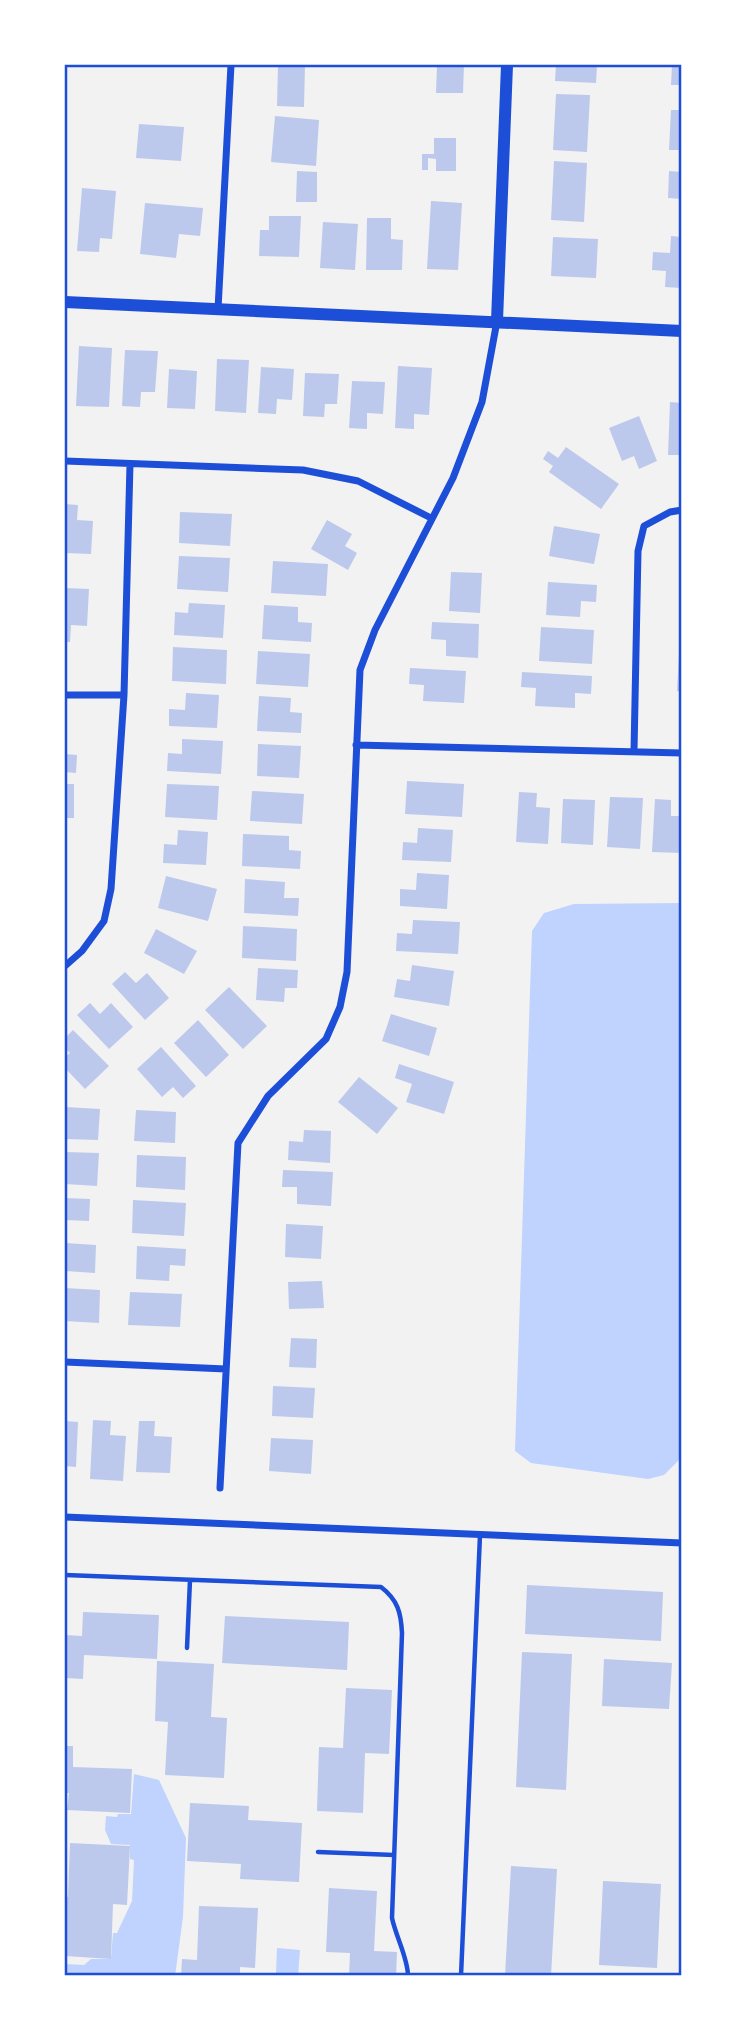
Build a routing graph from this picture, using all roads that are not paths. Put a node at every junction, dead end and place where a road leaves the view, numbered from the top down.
1 (231, 65) edge
2 (507, 65) edge
3 (65, 302) edge
4 (218, 309) junction
5 (497, 321) junction
6 (682, 331) edge
7 (65, 460) edge
8 (130, 464) junction
9 (682, 510) edge
10 (431, 518) junction
11 (65, 695) edge
12 (124, 695) junction
13 (356, 746) junction
14 (635, 751) junction
15 (682, 753) edge
16 (65, 966) edge
17 (65, 1362) edge
18 (226, 1369) junction
19 (220, 1488) dead end
20 (65, 1517) edge
21 (480, 1534) junction
22 (682, 1543) edge
23 (65, 1575) edge
24 (190, 1580) junction
25 (187, 1648) dead end
26 (318, 1852) dead end
27 (394, 1855) junction
28 (408, 1976) edge
29 (461, 1976) edge

1 - 4 street
2 - 5 street
3 - 4 street
4 - 5 street
5 - 6 street
5 - 10 street
7 - 8 street
8 - 10 street
8 - 12 street
9 - 14 street
10 - 13 street
11 - 12 street
12 - 16 street
13 - 14 street
13 - 18 street
14 - 15 street
17 - 18 street
18 - 19 street
20 - 21 street
21 - 22 street
21 - 29 lane
23 - 24 lane
24 - 25 lane
24 - 27 lane
26 - 27 lane
27 - 28 lane

